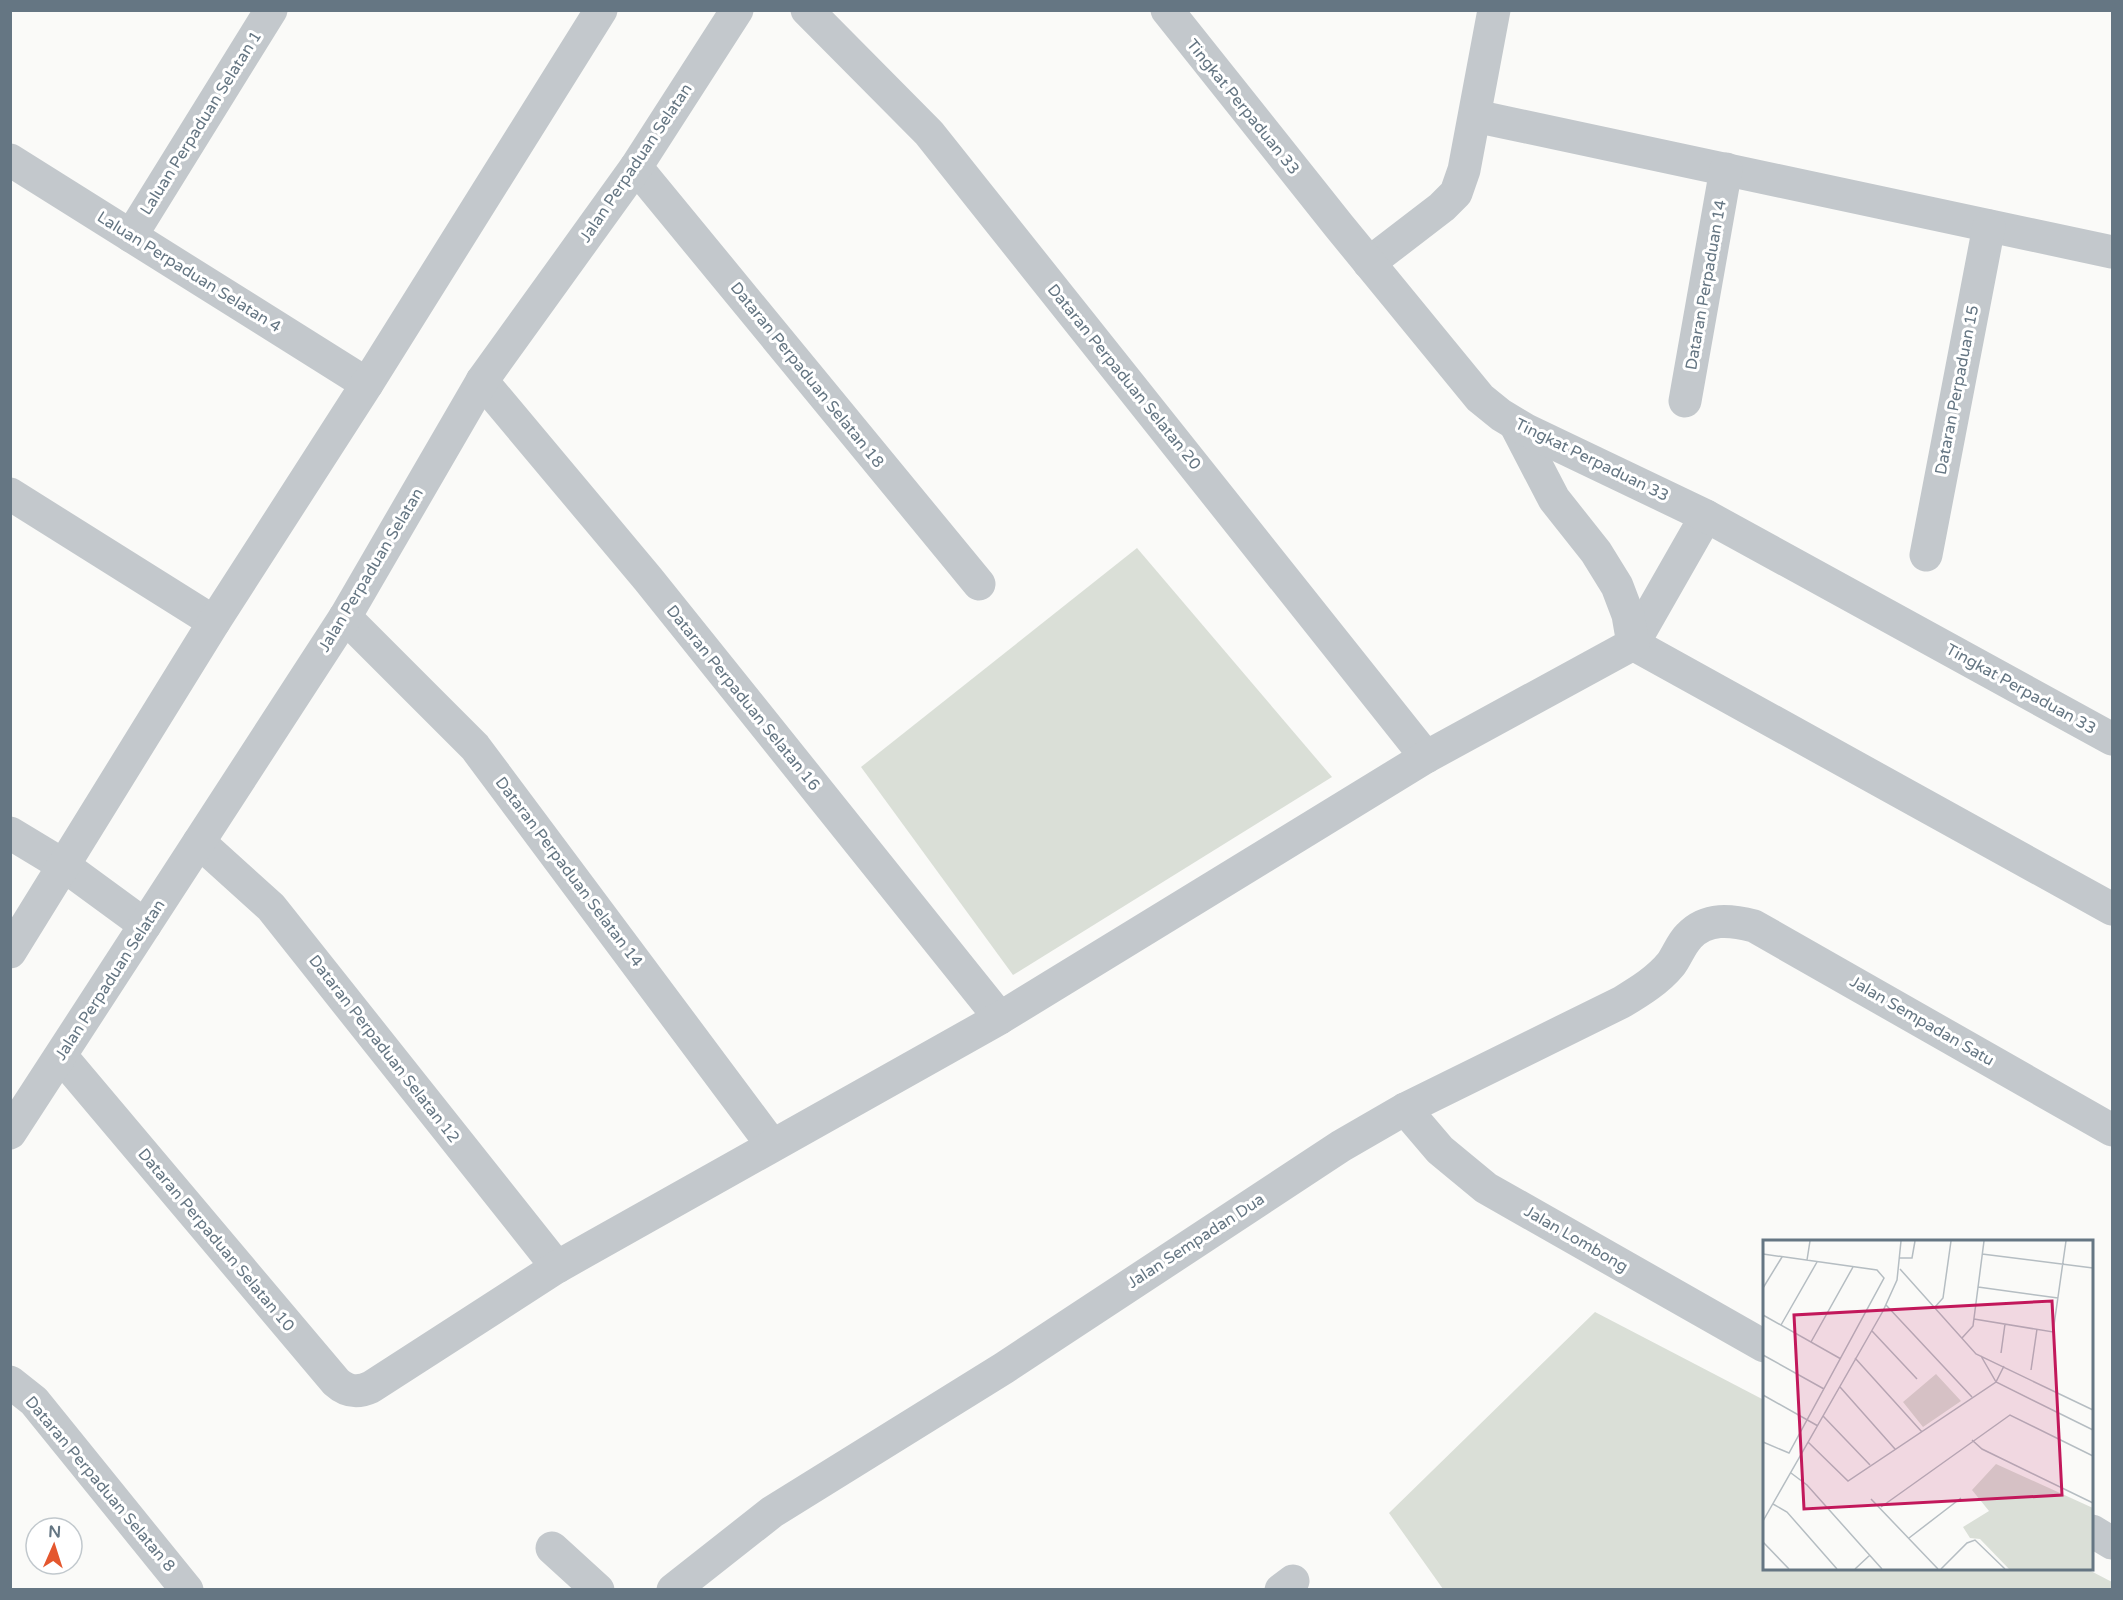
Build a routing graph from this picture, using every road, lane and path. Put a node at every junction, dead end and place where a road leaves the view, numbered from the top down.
1 (271, 10) edge
2 (601, 10) edge
3 (737, 10) edge
4 (807, 10) edge
5 (1167, 10) edge
6 (1494, 10) edge
7 (1475, 116) junction
8 (10, 160) edge
9 (636, 167) junction
10 (1726, 169) junction
11 (1989, 226) junction
12 (131, 236) junction
13 (2112, 252) edge
14 (1369, 263) junction
15 (482, 381) junction
16 (367, 384) junction
17 (1685, 401) dead end
18 (1515, 424) junction
19 (10, 494) edge
20 (1706, 516) junction
21 (1926, 555) dead end
22 (979, 584) dead end
23 (345, 617) junction
24 (214, 622) junction
25 (1633, 644) junction
26 (2112, 739) edge
27 (1426, 757) junction
28 (10, 833) edge
29 (199, 842) junction
30 (63, 865) junction
31 (2112, 909) edge
32 (1729, 920) joint
33 (145, 925) junction
34 (10, 952) edge
35 (999, 1018) junction
36 (61, 1056) junction
37 (1405, 1109) junction
38 (2112, 1130) edge
39 (10, 1133) edge
40 (772, 1145) junction
41 (557, 1267) junction
42 (1763, 1345) edge
43 (10, 1382) edge
44 (2093, 1532) edge
45 (2112, 1543) edge
46 (552, 1548) dead end
47 (187, 1590) edge
48 (598, 1590) edge
49 (673, 1590) edge

1 - 12 street, Laluan Perpaduan Selatan 1
2 - 16 street
3 - 9 street, Jalan Perpaduan Selatan
4 - 27 street, Dataran Perpaduan Selatan 20
5 - 14 street, Tingkat Perpaduan 33
6 - 7 street
7 - 10 street
7 - 14 street
8 - 12 street, Laluan Perpaduan Selatan 4
9 - 15 street, Jalan Perpaduan Selatan
9 - 22 street, Dataran Perpaduan Selatan 18
10 - 11 street
10 - 17 street, Dataran Perpaduan 14
11 - 13 street
11 - 21 street, Dataran Perpaduan 15
12 - 16 street, Laluan Perpaduan Selatan 4
14 - 18 street, Tingkat Perpaduan 33
15 - 23 street, Jalan Perpaduan Selatan
15 - 35 street, Dataran Perpaduan Selatan 16
16 - 24 street
18 - 20 street, Tingkat Perpaduan 33
18 - 25 street
19 - 24 street
20 - 25 street
20 - 26 street, Tingkat Perpaduan 33
23 - 29 street, Jalan Perpaduan Selatan
23 - 40 street, Dataran Perpaduan Selatan 14
24 - 30 street
25 - 27 street, Dataran Perpaduan Selatan 10
25 - 31 street
27 - 35 street, Dataran Perpaduan Selatan 10
28 - 30 street
29 - 33 street, Jalan Perpaduan Selatan
29 - 41 street, Dataran Perpaduan Selatan 12
30 - 33 street
30 - 34 street
32 - 37 street, Jalan Sempadan Dua
32 - 38 street, Jalan Sempadan Satu
33 - 36 street, Jalan Perpaduan Selatan
35 - 40 street, Dataran Perpaduan Selatan 10
36 - 39 street, Jalan Perpaduan Selatan
36 - 41 street, Dataran Perpaduan Selatan 10
37 - 42 street, Jalan Lombong
37 - 49 street, Jalan Sempadan Dua
40 - 41 street, Dataran Perpaduan Selatan 10
43 - 47 street, Dataran Perpaduan Selatan 8
44 - 45 street
46 - 48 street

